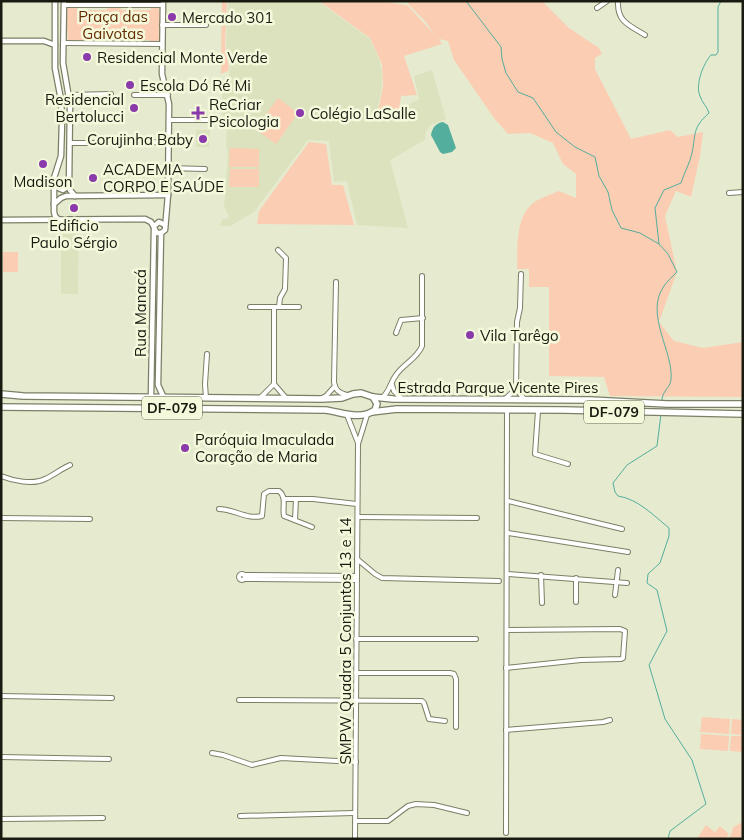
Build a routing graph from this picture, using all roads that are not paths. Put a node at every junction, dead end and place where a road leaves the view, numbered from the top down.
1 (55, 1) edge
2 (607, 1) edge
3 (618, 1) edge
4 (64, 3) edge
5 (163, 3) edge
6 (597, 8) dead end
7 (162, 25) junction
8 (206, 25) dead end
9 (645, 34) dead end
10 (55, 36) junction
11 (1, 41) edge
12 (44, 41) junction
13 (64, 43) junction
14 (162, 44) junction
15 (55, 45) junction
16 (111, 94) dead end
17 (69, 95) junction
18 (134, 95) dead end
19 (168, 95) junction
20 (169, 120) junction
21 (208, 120) dead end
22 (62, 121) junction
23 (70, 121) junction
24 (168, 142) junction
25 (70, 143) junction
26 (108, 143) dead end
27 (130, 143) dead end
28 (168, 168) junction
29 (205, 169) dead end
30 (54, 186) junction
31 (69, 186) junction
32 (743, 192) edge
33 (729, 193) dead end
34 (168, 195) junction
35 (75, 196) junction
36 (54, 204) junction
37 (54, 212) junction
38 (1, 220) edge
39 (47, 220) junction
40 (59, 220) junction
41 (165, 225) junction
42 (154, 228) junction
43 (161, 233) junction
44 (278, 250) dead end
45 (521, 274) dead end
46 (422, 276) dead end
47 (336, 282) dead end
48 (250, 307) dead end
49 (276, 307) junction
50 (299, 307) dead end
51 (423, 318) junction
52 (396, 333) dead end
53 (207, 354) dead end
54 (274, 384) junction
55 (392, 385) junction
56 (335, 386) junction
57 (516, 389) junction
58 (1, 394) edge
59 (150, 397) junction
60 (261, 397) junction
61 (344, 397) junction
62 (373, 397) junction
63 (164, 398) junction
64 (206, 398) junction
65 (286, 398) junction
66 (321, 398) junction
67 (382, 398) junction
68 (402, 399) junction
69 (502, 400) junction
70 (525, 400) junction
71 (577, 400) junction
72 (743, 404) edge
73 (1, 408) edge
74 (507, 411) junction
75 (538, 411) junction
76 (575, 411) junction
77 (345, 413) junction
78 (370, 414) junction
79 (743, 414) edge
80 (358, 443) junction
81 (568, 464) dead end
82 (70, 465) dead end
83 (1, 476) edge
84 (284, 499) junction
85 (296, 499) junction
86 (508, 501) junction
87 (357, 504) junction
88 (219, 509) dead end
89 (358, 517) junction
90 (1, 518) edge
91 (477, 518) dead end
92 (90, 519) dead end
93 (294, 520) junction
94 (312, 527) dead end
95 (622, 529) dead end
96 (508, 533) junction
97 (628, 552) dead end
98 (358, 559) junction
99 (618, 570) dead end
100 (507, 574) junction
101 (541, 575) junction
102 (244, 577) dead end
103 (357, 578) junction
104 (576, 578) junction
105 (498, 582) dead end
106 (616, 582) junction
107 (627, 583) dead end
108 (615, 595) dead end
109 (576, 602) dead end
110 (542, 603) dead end
111 (507, 630) junction
112 (356, 639) junction
113 (476, 639) dead end
114 (506, 668) junction
115 (356, 673) junction
116 (1, 696) edge
117 (112, 698) dead end
118 (239, 700) dead end
119 (356, 700) junction
120 (610, 720) dead end
121 (445, 721) dead end
122 (456, 727) dead end
123 (506, 730) junction
124 (212, 753) dead end
125 (1, 757) edge
126 (109, 759) dead end
127 (356, 762) junction
128 (354, 813) junction
129 (467, 813) dead end
130 (240, 816) dead end
131 (103, 818) dead end
132 (1, 819) edge
133 (355, 821) junction
134 (506, 834) dead end
135 (354, 839) edge

1 - 10 street
2 - 6 street
3 - 9 street
4 - 5 street
4 - 13 street
5 - 7 street
7 - 8 street
7 - 14 street
10 - 12 street
10 - 15 street
11 - 12 street
12 - 15 street
13 - 14 street
13 - 17 street
14 - 19 street
15 - 22 street
16 - 17 street
17 - 23 street
18 - 19 street
19 - 20 street
20 - 21 street
20 - 24 street
22 - 23 street
22 - 30 street
23 - 25 street
24 - 27 street
24 - 28 street
25 - 26 street
25 - 31 street
28 - 29 street
28 - 34 street
30 - 31 street
30 - 36 street
31 - 35 street
32 - 33 street
34 - 35 street
34 - 41 street
35 - 36 street
36 - 37 street
37 - 39 street
37 - 40 street
38 - 39 street
39 - 40 street
40 - 42 street
41 - 42 street
41 - 43 street
42 - 43 street
42 - 59 street, Rua Manacá
43 - 63 street, Rua Manacá
44 - 49 street
45 - 57 street
46 - 51 street
47 - 56 street
48 - 49 street
49 - 50 street
49 - 54 street
51 - 52 street
51 - 55 street
53 - 64 street
54 - 60 street
54 - 65 street
55 - 67 street
55 - 68 street
56 - 61 street
56 - 66 street
57 - 69 street
57 - 70 street
58 - 59 main road, DF-079
59 - 63 main road, DF-079
60 - 64 main road, DF-079
60 - 65 main road, DF-079
61 - 62 main road, DF-079
61 - 66 main road, DF-079
61 - 77 main road
62 - 67 main road, Estrada Parque Vicente Pires / DF-079
62 - 78 main road
63 - 64 main road, DF-079
65 - 66 main road, DF-079
67 - 68 main road, Estrada Parque Vicente Pires / DF-079
68 - 69 main road, Estrada Parque Vicente Pires / DF-079
69 - 70 main road, Estrada Parque Vicente Pires / DF-079
70 - 71 main road, Estrada Parque Vicente Pires / DF-079
71 - 72 main road, Estrada Parque Vicente Pires / DF-079
71 - 76 main road
73 - 77 main road, DF-079
74 - 75 main road, Estrada Parque Vicente Pires / DF-079
74 - 78 main road, Estrada Parque Vicente Pires / DF-079
74 - 86 street
75 - 76 main road, Estrada Parque Vicente Pires / DF-079
75 - 81 street
76 - 79 main road, Estrada Parque Vicente Pires / DF-079
77 - 78 main road, DF-079
77 - 80 street, SMPW Quadra 5 Conjuntos 13 e 14
78 - 80 street, SMPW Quadra 5 Conjuntos 13 e 14
80 - 87 street, SMPW Quadra 5 Conjuntos 13 e 14
82 - 83 street
84 - 85 street
84 - 88 street
84 - 93 street
85 - 87 street
85 - 93 street
86 - 95 street
86 - 96 street
87 - 89 street, SMPW Quadra 5 Conjuntos 13 e 14
89 - 91 street
89 - 98 street, SMPW Quadra 5 Conjuntos 13 e 14
90 - 92 street
93 - 94 street
96 - 97 street
96 - 100 street
98 - 103 street, SMPW Quadra 5 Conjuntos 13 e 14
98 - 105 street
99 - 106 street
100 - 101 street
100 - 111 street
101 - 104 street
101 - 110 street
102 - 103 street
103 - 112 street, SMPW Quadra 5 Conjuntos 13 e 14
104 - 106 street
104 - 109 street
106 - 107 street
106 - 108 street
111 - 114 street
111 - 114 street
112 - 113 street
112 - 115 street, SMPW Quadra 5 Conjuntos 13 e 14
114 - 123 street
115 - 119 street, SMPW Quadra 5 Conjuntos 13 e 14
115 - 122 street
116 - 117 street
118 - 119 street
119 - 121 street
119 - 127 street, SMPW Quadra 5 Conjuntos 13 e 14
120 - 123 street
123 - 134 street
124 - 127 street
125 - 126 street
127 - 128 street, SMPW Quadra 5 Conjuntos 13 e 14
128 - 130 street
128 - 133 street, SMPW Quadra 5 Conjuntos 13 e 14
129 - 133 street
131 - 132 street
133 - 135 street, SMPW Quadra 5 Conjuntos 13 e 14

